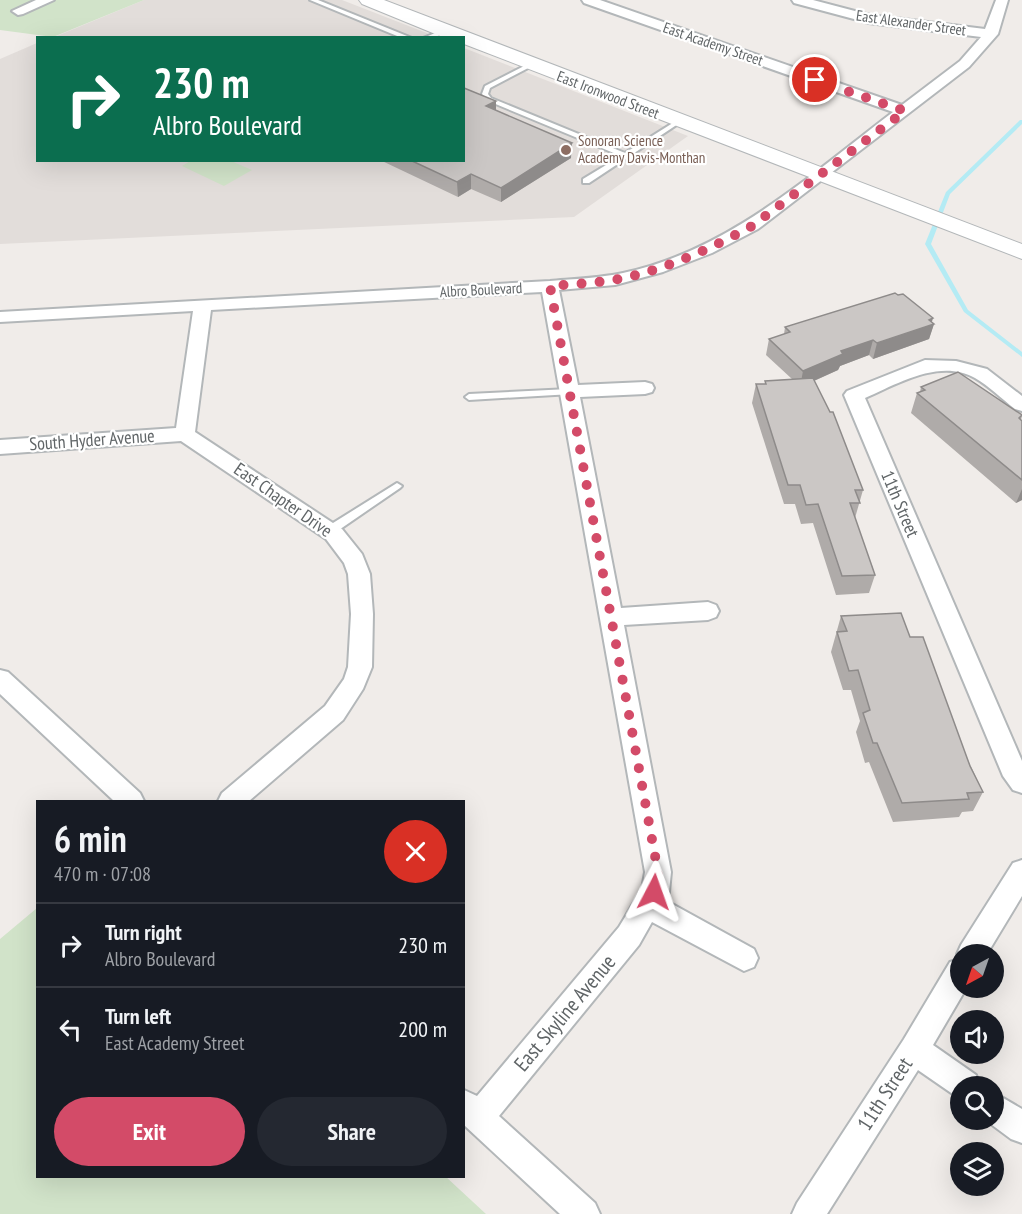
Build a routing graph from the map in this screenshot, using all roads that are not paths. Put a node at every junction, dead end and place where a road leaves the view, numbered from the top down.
1 (48, 0) edge
2 (313, 0) edge
3 (368, 0) edge
4 (588, 0) edge
5 (798, 0) edge
6 (1002, 0) edge
7 (18, 11) dead end
8 (991, 34) junction
9 (404, 36) edge
10 (457, 36) edge
11 (465, 39) edge
12 (530, 65) junction
13 (905, 111) junction
14 (678, 122) junction
15 (625, 155) junction
16 (820, 175) junction
17 (586, 181) dead end
18 (1022, 252) edge
19 (550, 286) junction
20 (203, 306) junction
21 (0, 317) edge
22 (645, 388) dead end
23 (569, 392) junction
24 (469, 397) dead end
25 (1022, 405) edge
26 (185, 434) junction
27 (0, 447) edge
28 (397, 486) dead end
29 (329, 531) junction
30 (708, 611) dead end
31 (611, 617) junction
32 (0, 679) edge
33 (1022, 782) edge
34 (130, 800) edge
35 (232, 800) edge
36 (1022, 872) edge
37 (647, 905) junction
38 (977, 944) edge
39 (744, 958) dead end
40 (950, 989) edge
41 (914, 1049) junction
42 (951, 1076) edge
43 (471, 1111) edge
44 (1004, 1115) edge
45 (1022, 1128) edge
46 (584, 1214) edge
47 (808, 1214) edge

1 - 7 street
2 - 9 lane
3 - 10 street, East Ironwood Street
4 - 13 street, East Academy Street
5 - 8 street, East Alexander Street
6 - 8 street, Albro Boulevard
8 - 13 street, Albro Boulevard
11 - 12 street, East Ironwood Street
12 - 14 street, East Ironwood Street
12 - 15 lane
13 - 16 street, Albro Boulevard
14 - 15 lane
14 - 16 street, East Ironwood Street
15 - 17 lane
16 - 18 street, East Ironwood Street
16 - 19 street, Albro Boulevard
19 - 20 street, Albro Boulevard
19 - 23 street, East Skyline Avenue
20 - 21 street, Albro Boulevard
20 - 26 street
22 - 23 street
23 - 24 lane
23 - 31 street, East Skyline Avenue
25 - 33 street, 11th Street
26 - 27 street, South Hyder Avenue
26 - 29 street, East Chapter Drive
28 - 29 lane
29 - 35 street, East Chapter Drive
30 - 31 street
31 - 37 street, East Skyline Avenue
32 - 34 street
36 - 38 street
37 - 39 street
37 - 43 street, East Skyline Avenue
40 - 41 street, 11th Street
41 - 42 street
41 - 47 street, 11th Street
43 - 46 street
44 - 45 street

